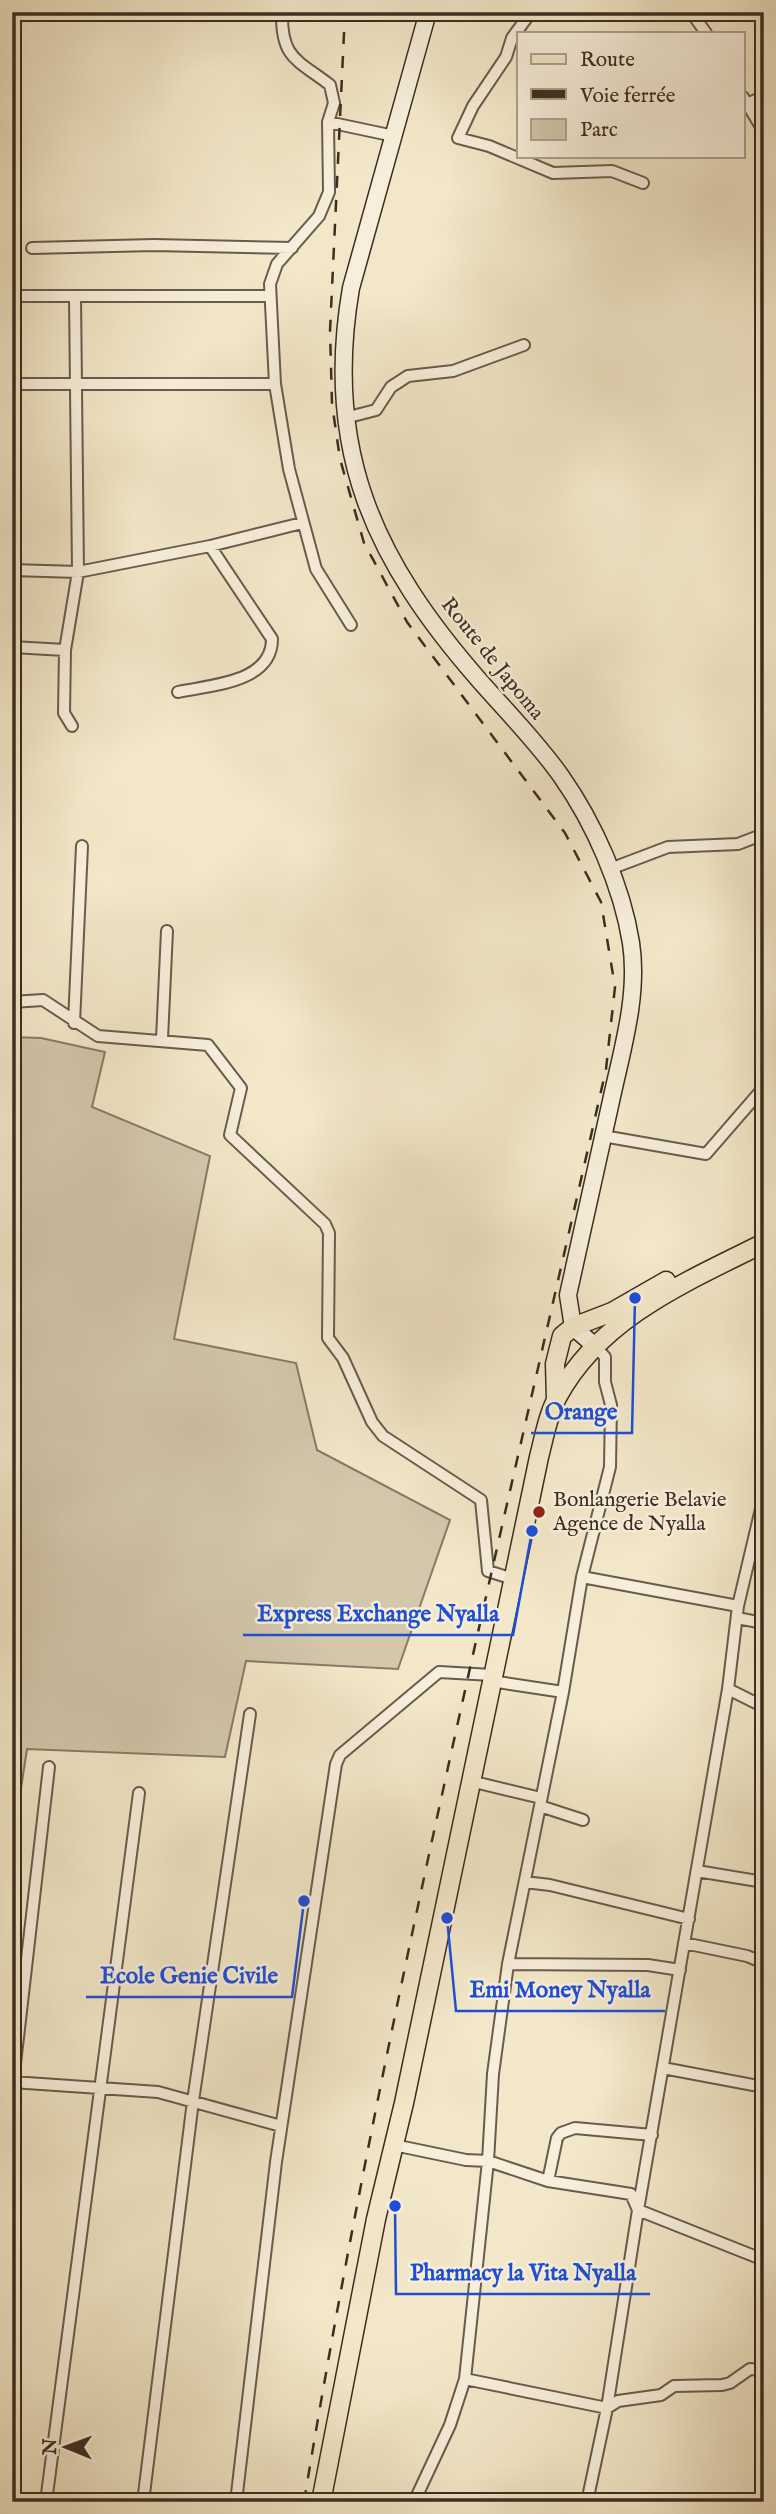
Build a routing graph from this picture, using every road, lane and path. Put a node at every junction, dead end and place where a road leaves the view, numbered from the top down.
1 (282, 12) edge
2 (428, 12) edge
3 (531, 12) edge
4 (691, 12) edge
5 (705, 32) edge
6 (764, 96) edge
7 (745, 100) edge
8 (328, 122) junction
9 (764, 132) edge
10 (394, 136) junction
11 (517, 158) edge
12 (517, 158) edge
13 (643, 183) dead end
14 (32, 248) dead end
15 (292, 248) junction
16 (12, 296) edge
17 (75, 296) junction
18 (270, 296) junction
19 (524, 345) dead end
20 (12, 384) edge
21 (75, 384) junction
22 (275, 384) junction
23 (345, 418) junction
24 (302, 523) junction
25 (210, 546) junction
26 (12, 570) edge
27 (78, 572) junction
28 (351, 625) dead end
29 (12, 647) edge
30 (65, 650) junction
31 (177, 692) dead end
32 (72, 726) dead end
33 (762, 837) edge
34 (82, 846) dead end
35 (610, 869) junction
36 (167, 930) dead end
37 (12, 1002) edge
38 (74, 1023) junction
39 (162, 1039) junction
40 (764, 1087) edge
41 (603, 1136) junction
42 (764, 1231) edge
43 (764, 1243) edge
44 (676, 1282) junction
45 (641, 1300) junction
46 (573, 1327) junction
47 (595, 1346) junction
48 (556, 1399) junction
49 (764, 1496) edge
50 (760, 1529) edge
51 (582, 1577) junction
52 (513, 1579) junction
53 (738, 1606) junction
54 (737, 1618) junction
55 (764, 1623) edge
56 (491, 1678) junction
57 (728, 1689) junction
58 (562, 1692) junction
59 (764, 1707) edge
60 (250, 1714) dead end
61 (49, 1767) dead end
62 (470, 1781) junction
63 (139, 1793) dead end
64 (541, 1802) junction
65 (583, 1820) dead end
66 (697, 1871) junction
67 (525, 1882) junction
68 (764, 1882) edge
69 (689, 1919) junction
70 (684, 1943) junction
71 (764, 1963) edge
72 (508, 1964) junction
73 (680, 1970) junction
74 (663, 2068) junction
75 (12, 2082) edge
76 (101, 2086) junction
77 (764, 2087) edge
78 (193, 2101) junction
79 (281, 2126) junction
80 (652, 2135) junction
81 (394, 2145) junction
82 (488, 2161) junction
83 (548, 2181) junction
84 (638, 2210) junction
85 (764, 2260) edge
86 (764, 2370) edge
87 (465, 2379) junction
88 (607, 2408) junction
89 (46, 2502) edge
90 (143, 2502) edge
91 (236, 2502) edge
92 (321, 2502) edge
93 (414, 2502) edge
94 (587, 2502) edge

1 - 8 street
2 - 10 street, Route de Japoma
3 - 12 street
4 - 5 street
6 - 7 street
7 - 9 street
8 - 10 street
8 - 15 street
10 - 23 street, Route de Japoma
11 - 13 street
14 - 15 street
15 - 18 street
16 - 17 street
17 - 18 street
17 - 21 street
18 - 22 street
19 - 23 street
20 - 21 street
21 - 22 street
21 - 27 street
22 - 24 street
23 - 35 street, Route de Japoma
24 - 25 street
24 - 28 street
25 - 27 street
25 - 31 street
26 - 27 street
27 - 30 street
29 - 30 street
30 - 32 street
33 - 35 street
34 - 38 street
35 - 41 street, Route de Japoma
36 - 39 street
37 - 38 street
38 - 39 street
39 - 52 street
40 - 41 street
41 - 46 street, Route de Japoma
42 - 44 main road
43 - 44 main road
44 - 45 main road
45 - 46 main road
45 - 47 main road
46 - 47 street
46 - 48 main road
47 - 48 main road
47 - 51 street
48 - 52 main road
49 - 50 street
50 - 53 street
51 - 53 street
51 - 58 street
52 - 56 main road
53 - 54 street
54 - 55 street
54 - 57 street
56 - 58 street
56 - 62 main road
56 - 79 street
57 - 59 street
57 - 66 street
58 - 64 street
60 - 78 street
61 - 75 street
62 - 64 street
62 - 81 main road
63 - 76 street
64 - 65 street
64 - 67 street
66 - 68 street
66 - 69 street
67 - 69 street
67 - 72 street
69 - 70 street
70 - 71 street
70 - 73 street
72 - 73 street
72 - 82 street
73 - 74 street
74 - 77 street
74 - 80 street
75 - 76 street
76 - 78 street
76 - 89 street
78 - 79 street
78 - 90 street
79 - 91 street
80 - 83 street
80 - 84 street
81 - 82 street
81 - 92 main road
82 - 83 street
82 - 87 street
83 - 84 street
84 - 85 street
84 - 88 street
86 - 88 street
87 - 88 street
87 - 93 street
88 - 94 street

